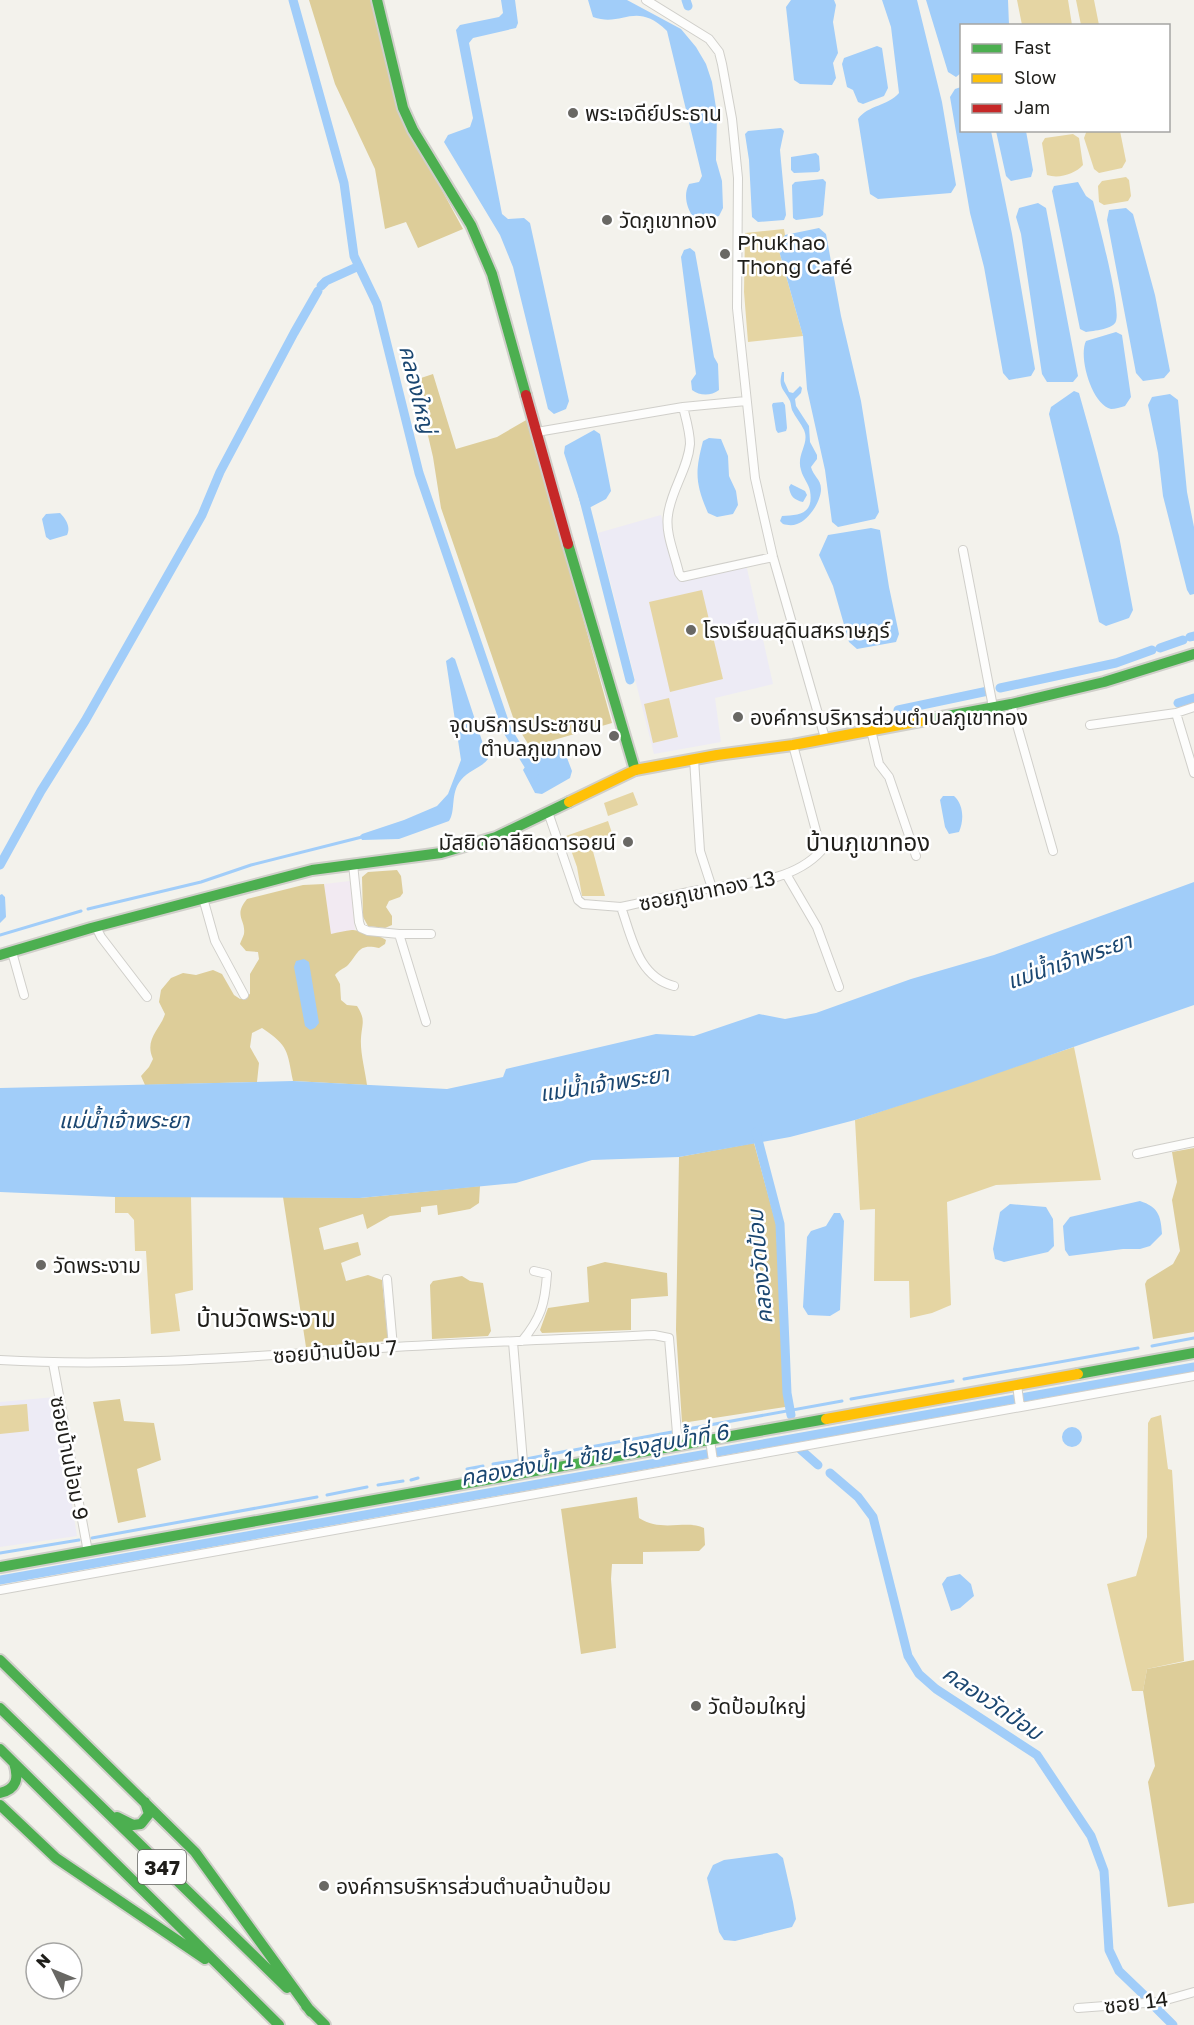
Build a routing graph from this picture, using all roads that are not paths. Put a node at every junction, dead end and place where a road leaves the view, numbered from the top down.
1 (377, 0) edge
2 (646, 0) edge
3 (746, 401) junction
4 (683, 407) junction
5 (537, 432) junction
6 (963, 550) dead end
7 (773, 557) junction
8 (1194, 654) edge
9 (1011, 704) junction
10 (993, 707) junction
11 (1194, 707) edge
12 (1176, 713) junction
13 (1090, 725) dead end
14 (871, 730) junction
15 (825, 738) junction
16 (793, 745) junction
17 (694, 759) junction
18 (635, 770) junction
19 (1194, 773) edge
20 (548, 812) junction
21 (1053, 850) dead end
22 (915, 856) dead end
23 (353, 864) junction
24 (786, 874) junction
25 (712, 888) junction
26 (203, 898) junction
27 (621, 907) junction
28 (96, 927) junction
29 (399, 934) junction
30 (431, 934) dead end
31 (12, 952) junction
32 (0, 955) edge
33 (674, 986) dead end
34 (839, 987) dead end
35 (24, 995) dead end
36 (244, 995) dead end
37 (147, 997) dead end
38 (426, 1022) dead end
39 (1194, 1142) edge
40 (1137, 1154) dead end
41 (534, 1270) dead end
42 (387, 1279) dead end
43 (522, 1341) junction
44 (513, 1342) junction
45 (393, 1347) junction
46 (1194, 1353) edge
47 (0, 1360) edge
48 (53, 1363) junction
49 (1194, 1376) edge
50 (1018, 1388) junction
51 (1020, 1405) junction
52 (710, 1443) junction
53 (678, 1445) junction
54 (712, 1459) junction
55 (524, 1474) junction
56 (88, 1552) junction
57 (0, 1567) edge
58 (0, 1590) edge
59 (0, 1660) edge
60 (0, 1708) edge
61 (0, 1749) edge
62 (12, 1760) junction
63 (0, 1793) edge
64 (145, 1802) junction
65 (0, 1805) edge
66 (106, 1811) junction
67 (229, 1975) junction
68 (1194, 1992) edge
69 (1078, 2008) dead end
70 (311, 2012) junction
71 (279, 2025) edge
72 (325, 2025) edge

1 - 5 main road
2 - 3 street
3 - 4 street
3 - 7 street
4 - 5 street
4 - 7 street
5 - 18 main road
6 - 10 street
7 - 15 street
8 - 9 main road
9 - 10 main road
9 - 21 street
10 - 14 main road
11 - 12 street
12 - 13 street
12 - 19 street
14 - 15 main road
14 - 22 street
15 - 16 main road
16 - 17 main road
16 - 24 street, ซอยภูเขาทอง 13
17 - 18 main road
17 - 25 street
18 - 20 main road
20 - 23 main road
20 - 27 street, ซอยภูเขาทอง 13
23 - 26 main road
23 - 29 street
24 - 25 street, ซอยภูเขาทอง 13
24 - 34 street
25 - 27 street, ซอยภูเขาทอง 13
26 - 28 main road
26 - 36 street
27 - 33 street
28 - 31 main road
28 - 37 street
29 - 30 street
29 - 38 street
31 - 32 main road
31 - 35 street
39 - 40 street
41 - 43 street
42 - 45 street
43 - 44 street, ซอยบ้านป้อม 7
43 - 53 street, ซอยบ้านป้อม 7
44 - 45 street, ซอยบ้านป้อม 7
44 - 55 street
45 - 48 street, ซอยบ้านป้อม 7
46 - 50 main road
47 - 48 street, ซอยบ้านป้อม 7
48 - 56 street, ซอยบ้านป้อม 9
49 - 51 street
50 - 51 street
50 - 52 main road
51 - 54 street
52 - 53 main road
52 - 54 street
53 - 55 main road
54 - 58 street
55 - 56 main road
56 - 57 main road
59 - 64 main road
60 - 66 main road, 347
61 - 62 main road, 347
62 - 63 main road
62 - 67 main road, 347
64 - 66 main road
64 - 70 main road
65 - 67 main road
66 - 70 main road, 347
67 - 71 main road, 347
68 - 69 street, ซอย 14
70 - 72 main road, 347

